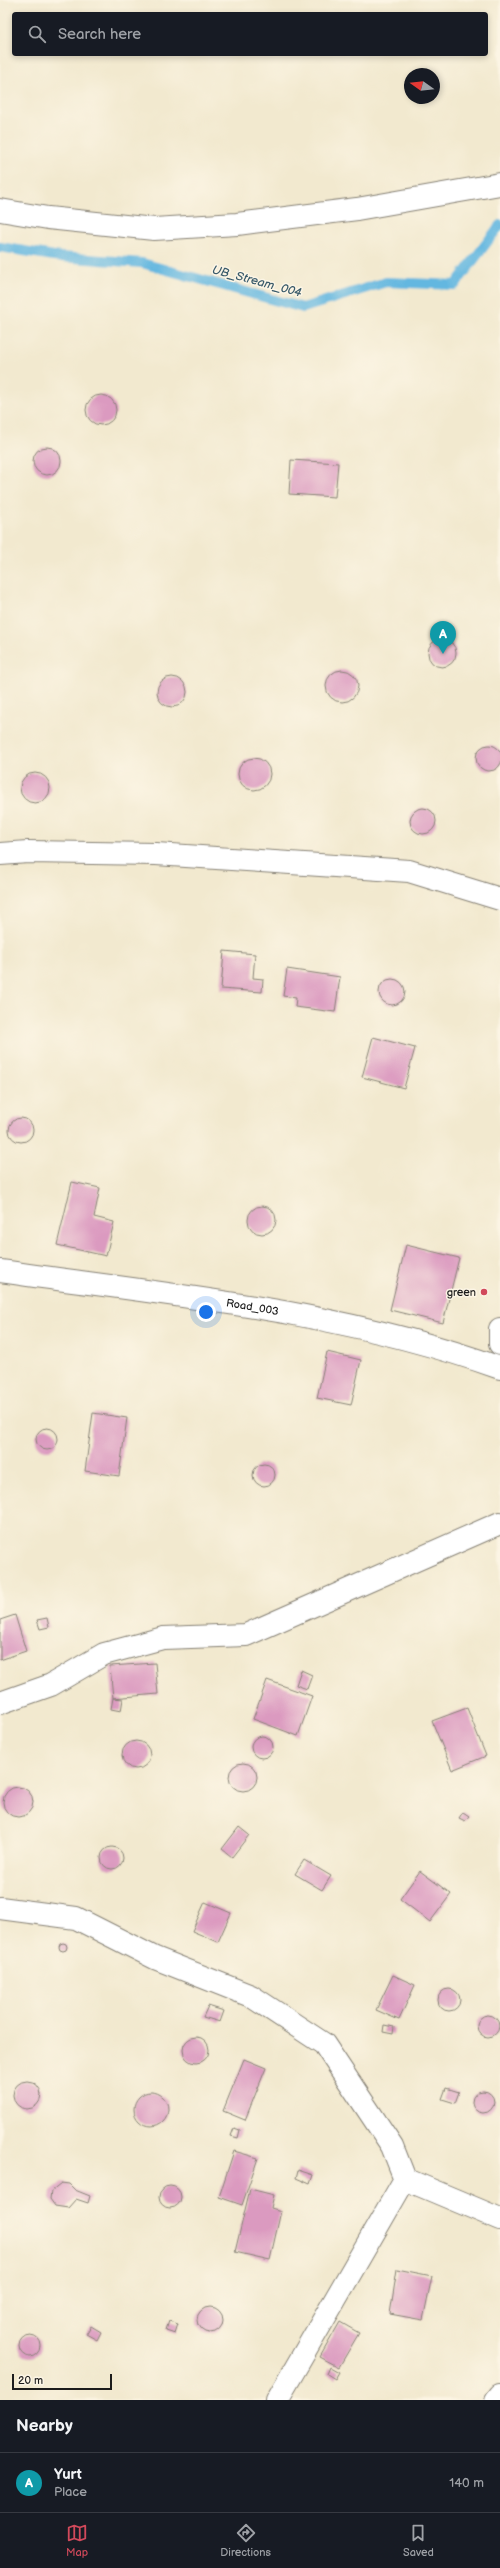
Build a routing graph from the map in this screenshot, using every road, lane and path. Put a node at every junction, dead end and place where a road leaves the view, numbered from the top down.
1 (500, 184) edge
2 (0, 210) edge
3 (0, 854) edge
4 (500, 899) edge
5 (0, 1271) edge
6 (500, 1329) edge
7 (500, 1344) edge
8 (500, 1368) edge
9 (500, 1523) edge
10 (0, 1703) edge
11 (0, 1908) edge
12 (405, 2179) junction
13 (500, 2219) edge
14 (500, 2395) edge
15 (277, 2400) edge
16 (496, 2400) edge

1 - 2 street
3 - 4 street
5 - 8 street, Road_003
6 - 7 street
9 - 10 street
11 - 12 street
12 - 13 street
12 - 15 street
14 - 16 street

